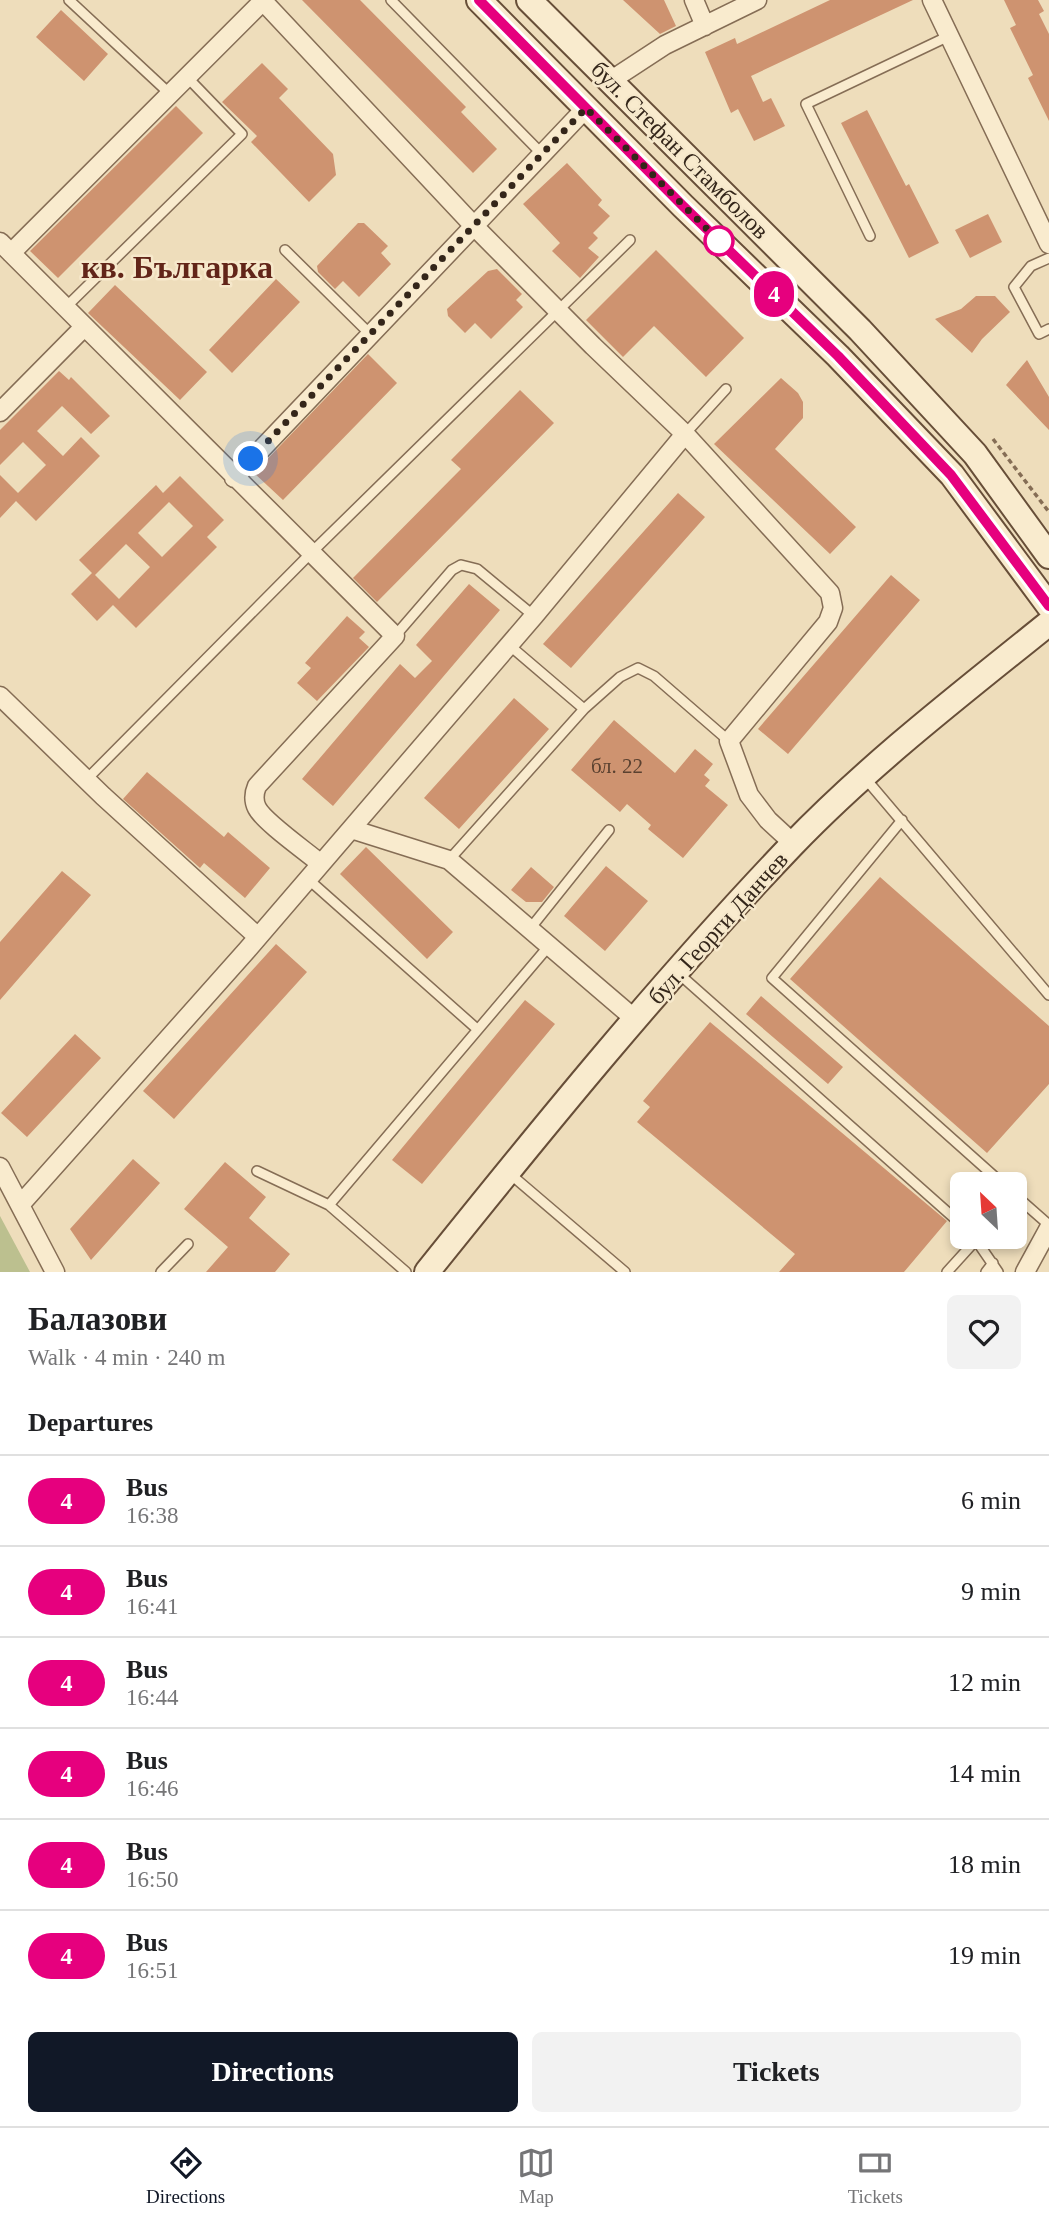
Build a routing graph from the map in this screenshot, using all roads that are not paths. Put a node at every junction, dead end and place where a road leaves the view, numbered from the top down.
1 (69, 0) edge
2 (262, 0) edge
3 (391, 0) edge
4 (479, 0) edge
5 (529, 0) edge
6 (694, 0) edge
7 (757, 0) edge
8 (932, 0) edge
9 (705, 26) junction
10 (949, 36) junction
11 (187, 77) junction
12 (610, 81) junction
13 (170, 94) junction
14 (586, 108) junction
15 (542, 154) junction
16 (474, 226) junction
17 (870, 236) dead end
18 (630, 240) dead end
19 (1048, 245) edge
20 (6, 247) edge
21 (285, 250) dead end
22 (65, 307) junction
23 (557, 311) junction
24 (84, 327) junction
25 (1049, 330) edge
26 (371, 335) junction
27 (726, 389) dead end
28 (0, 412) edge
29 (685, 434) junction
30 (234, 478) junction
31 (310, 554) junction
32 (1049, 556) edge
33 (1049, 606) edge
34 (534, 616) junction
35 (1049, 623) edge
36 (395, 636) junction
37 (509, 645) junction
38 (0, 696) edge
39 (584, 709) junction
40 (729, 741) junction
41 (863, 777) junction
42 (86, 780) junction
43 (902, 820) junction
44 (351, 828) junction
45 (610, 830) dead end
46 (794, 844) junction
47 (449, 860) junction
48 (321, 864) junction
49 (308, 879) junction
50 (529, 930) junction
51 (258, 937) junction
52 (548, 947) junction
53 (676, 972) junction
54 (1049, 995) edge
55 (636, 1020) junction
56 (477, 1029) junction
57 (0, 1167) edge
58 (257, 1171) dead end
59 (508, 1172) junction
60 (989, 1172) edge
61 (20, 1205) junction
62 (329, 1205) junction
63 (1027, 1206) edge
64 (950, 1214) edge
65 (1049, 1226) edge
66 (188, 1244) dead end
67 (965, 1250) edge
68 (983, 1250) edge
69 (995, 1267) edge
70 (55, 1272) edge
71 (161, 1272) edge
72 (407, 1272) edge
73 (427, 1272) edge
74 (625, 1272) edge
75 (947, 1272) edge
76 (986, 1272) edge
77 (1026, 1272) edge

1 - 13 lane
2 - 11 street
2 - 16 street
3 - 15 lane
4 - 14 main road, бул. Стефан Стамболов
5 - 12 main road, бул. Стефан Стамболов
6 - 9 street
7 - 9 street
8 - 10 street
9 - 12 street
10 - 17 lane
10 - 19 street
11 - 13 street
11 - 22 lane
12 - 32 main road, бул. Стефан Стамболов
13 - 20 street
14 - 15 street
14 - 33 main road, бул. Стефан Стамболов
15 - 16 street
16 - 23 street
16 - 26 street
18 - 23 lane
19 - 25 lane
20 - 22 street
21 - 26 lane
22 - 24 street
23 - 29 street
23 - 31 lane
24 - 28 street
24 - 30 street
26 - 30 street
27 - 29 lane
29 - 34 street
29 - 40 street
30 - 31 street
31 - 36 street
31 - 42 lane
34 - 36 lane
34 - 37 street
35 - 41 main road, бул. Георги Данчев
36 - 48 street
37 - 39 lane
37 - 44 street
38 - 42 street
39 - 40 lane
39 - 47 lane
40 - 46 street
41 - 43 lane
41 - 46 main road, бул. Георги Данчев
42 - 51 street
43 - 54 lane
43 - 60 lane
44 - 47 street
44 - 48 street
45 - 50 lane
46 - 53 main road, бул. Георги Данчев
47 - 50 street
48 - 49 street
49 - 51 street
49 - 56 lane
50 - 52 street
51 - 61 street
52 - 55 street
52 - 56 lane
53 - 55 main road, бул. Георги Данчев
53 - 64 lane
55 - 59 main road, бул. Георги Данчев
56 - 62 lane
57 - 61 street
58 - 62 lane
59 - 73 main road, бул. Георги Данчев
59 - 74 lane
61 - 70 street
62 - 72 lane
63 - 65 lane
65 - 77 street
66 - 71 lane
67 - 75 lane
68 - 69 lane
69 - 76 lane

